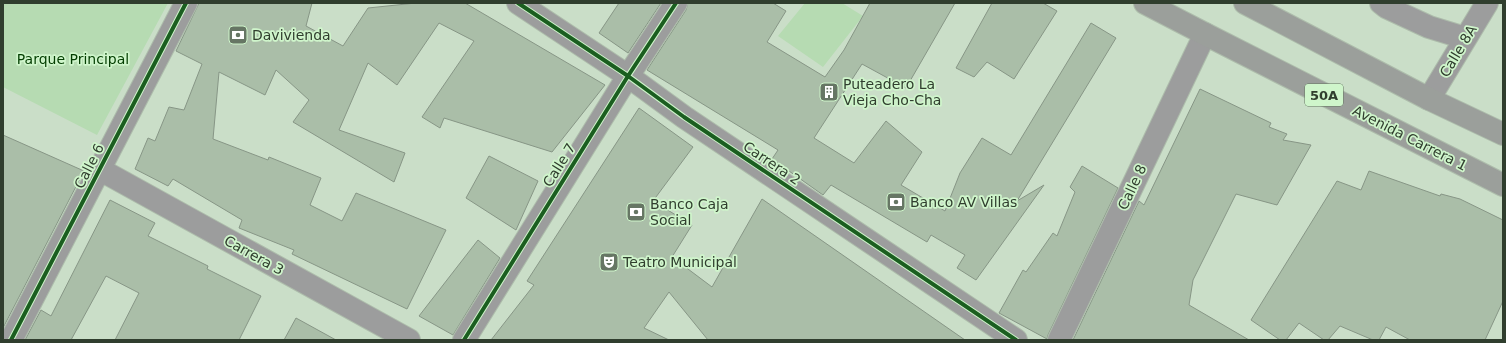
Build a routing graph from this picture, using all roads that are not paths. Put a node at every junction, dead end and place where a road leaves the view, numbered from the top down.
1 (186, 3) edge
2 (518, 3) edge
3 (676, 3) edge
4 (1146, 3) edge
5 (1245, 3) edge
6 (1381, 3) edge
7 (1487, 3) edge
8 (1205, 34) junction
9 (1465, 38) junction
10 (628, 76) junction
11 (1429, 99) junction
12 (1503, 134) edge
13 (99, 170) junction
14 (1503, 186) edge
15 (11, 340) edge
16 (409, 340) edge
17 (464, 340) edge
18 (1016, 340) edge
19 (1059, 340) edge

1 - 13 street, Calle 6
2 - 10 street, Carrera 2
3 - 10 street, Calle 7
4 - 8 main road, Avenida Carrera 1 / 50A
5 - 11 main road
6 - 9 street
7 - 9 street, Calle 8A
8 - 14 main road, Avenida Carrera 1 / 50A
8 - 19 street, Calle 8
9 - 11 street, Calle 8A
10 - 17 street, Calle 7
10 - 18 street, Carrera 2
11 - 12 main road
13 - 15 street, Calle 6
13 - 16 street, Carrera 3

